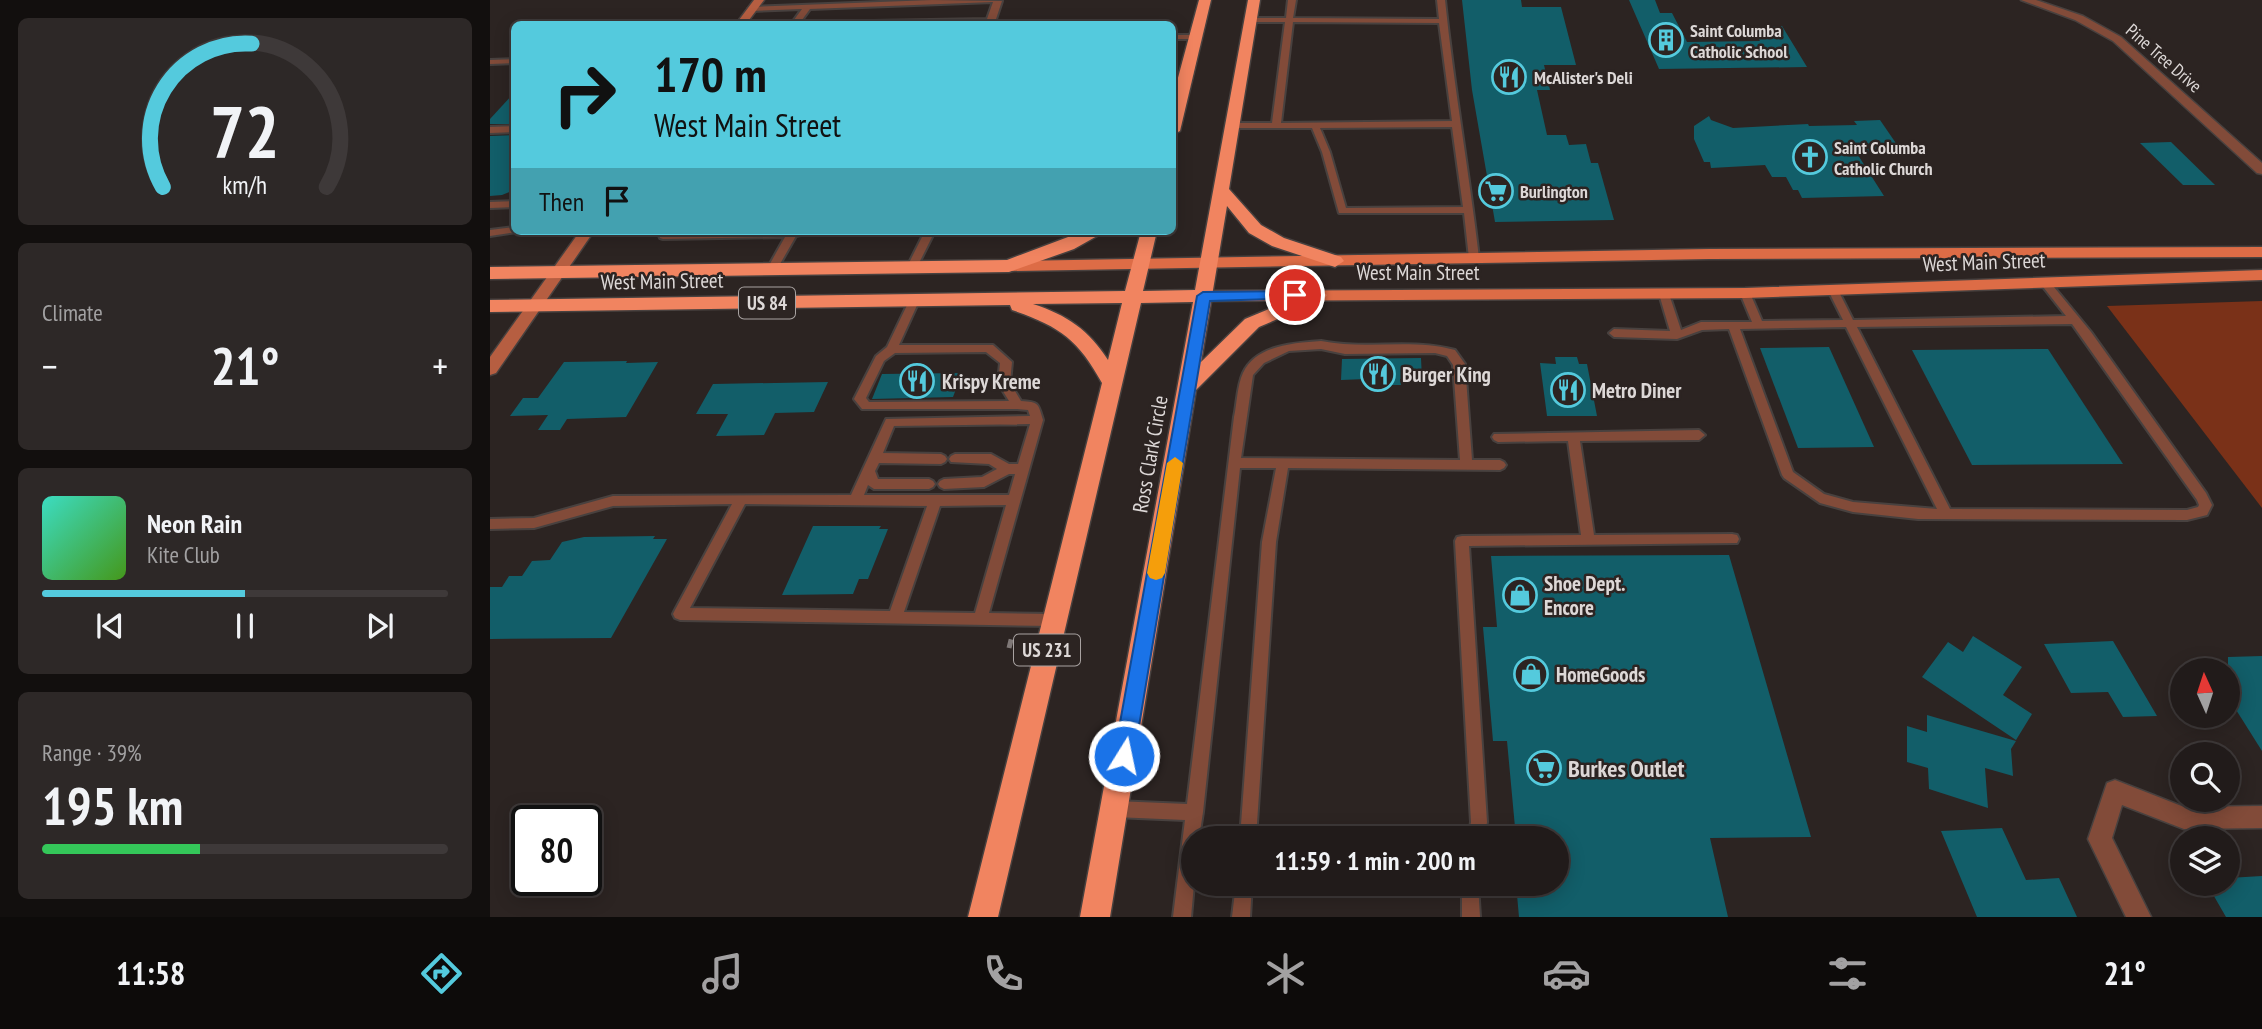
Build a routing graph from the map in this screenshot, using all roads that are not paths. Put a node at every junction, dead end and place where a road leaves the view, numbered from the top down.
1 (993, 0) edge
2 (1205, 0) edge
3 (1254, 0) edge
4 (1292, 0) edge
5 (1441, 0) edge
6 (2026, 0) edge
7 (756, 4) edge
8 (807, 8) junction
9 (1290, 19) junction
10 (1251, 20) junction
11 (743, 21) edge
12 (797, 21) edge
13 (945, 21) edge
14 (1443, 21) junction
15 (1176, 37) edge
16 (1196, 37) junction
17 (511, 61) edge
18 (492, 62) edge
19 (1178, 90) edge
20 (1458, 124) junction
21 (1276, 125) junction
22 (1315, 125) junction
23 (1232, 126) junction
24 (511, 129) edge
25 (490, 130) edge
26 (2262, 170) edge
27 (1221, 189) junction
28 (511, 204) edge
29 (490, 205) edge
30 (1470, 210) junction
31 (511, 230) edge
32 (490, 233) edge
33 (584, 235) edge
34 (663, 235) edge
35 (728, 235) edge
36 (791, 235) edge
37 (928, 235) edge
38 (1090, 235) edge
39 (1148, 235) edge
40 (2262, 251) edge
41 (1474, 258) junction
42 (1335, 261) junction
43 (1210, 263) junction
44 (1141, 264) junction
45 (1009, 266) junction
46 (912, 267) junction
47 (772, 269) junction
48 (558, 272) junction
49 (490, 273) edge
50 (2262, 275) edge
51 (2045, 283) junction
52 (1833, 290) junction
53 (1745, 293) junction
54 (1664, 294) junction
55 (1318, 295) junction
56 (1203, 296) junction
57 (1132, 298) junction
58 (999, 300) junction
59 (914, 301) junction
60 (490, 306) edge
61 (535, 306) junction
62 (2072, 320) junction
63 (1850, 324) junction
64 (1733, 326) junction
65 (1759, 326) junction
66 (1614, 333) dead end
67 (1677, 335) junction
68 (892, 349) junction
69 (490, 369) edge
70 (1112, 383) junction
71 (1188, 386) junction
72 (1017, 405) junction
73 (1037, 420) junction
74 (1699, 435) dead end
75 (1573, 436) junction
76 (1498, 437) dead end
77 (941, 459) dead end
78 (955, 459) dead end
79 (1235, 463) junction
80 (1283, 463) junction
81 (871, 465) junction
82 (1466, 465) junction
83 (1500, 465) dead end
84 (1007, 469) junction
85 (1021, 469) junction
86 (929, 484) dead end
87 (944, 484) dead end
88 (741, 499) junction
89 (855, 500) junction
90 (1014, 500) junction
91 (935, 501) junction
92 (1945, 514) junction
93 (490, 524) edge
94 (1731, 539) dead end
95 (1588, 540) junction
96 (895, 617) junction
97 (980, 620) junction
98 (1054, 620) junction
99 (1115, 809) junction
100 (1195, 812) junction
101 (2262, 817) edge
102 (1249, 826) edge
103 (1478, 826) edge
104 (1243, 896) edge
105 (1470, 896) edge
106 (983, 917) edge
107 (1095, 917) edge
108 (1182, 917) edge
109 (1241, 917) edge
110 (1471, 917) edge
111 (2139, 917) edge

1 - 8 lane
1 - 13 lane
2 - 16 highway
3 - 10 highway, Ross Clark Circle
4 - 9 lane
5 - 14 lane
6 - 26 street, Pine Tree Drive
7 - 8 lane
7 - 11 main road
8 - 12 lane
9 - 10 lane
9 - 14 lane
9 - 21 lane
10 - 23 highway, Ross Clark Circle
14 - 20 lane
15 - 16 lane
16 - 19 highway
17 - 18 lane
20 - 22 lane
20 - 30 lane
21 - 22 lane
21 - 23 lane
22 - 30 lane
23 - 27 highway, Ross Clark Circle
24 - 25 lane
27 - 42 highway
27 - 43 highway, Ross Clark Circle
28 - 29 lane
30 - 41 lane
31 - 32 lane
33 - 48 main road
34 - 35 lane
36 - 47 lane
37 - 46 lane
38 - 45 highway, US 84
39 - 44 highway, US 231
40 - 41 main road, West Main Street
41 - 42 main road, West Main Street
42 - 43 main road, West Main Street
43 - 44 main road, West Main Street
43 - 56 highway, Ross Clark Circle
44 - 45 main road, West Main Street
44 - 57 highway, US 231
45 - 46 highway, West Main Street / US 84
46 - 47 highway, West Main Street / US 84
47 - 48 highway, West Main Street / US 84
48 - 49 highway, West Main Street / US 84
48 - 61 main road
50 - 51 main road, West Main Street
51 - 52 main road, West Main Street
51 - 62 lane
52 - 53 main road, West Main Street
52 - 63 lane
53 - 54 main road, West Main Street
53 - 65 lane
54 - 55 main road, West Main Street
54 - 67 lane
55 - 56 main road, West Main Street
55 - 71 highway
56 - 57 highway, West Main Street / US 84
56 - 71 highway, Ross Clark Circle
57 - 58 highway, West Main Street / US 84
57 - 70 highway, US 231
58 - 59 highway, West Main Street / US 84
58 - 70 highway
59 - 61 highway, West Main Street / US 84
59 - 68 lane
60 - 61 highway, West Main Street / US 84
61 - 69 main road
62 - 63 lane
62 - 92 lane
63 - 65 lane
63 - 92 lane
64 - 65 lane
64 - 67 lane
64 - 92 lane
66 - 67 lane
68 - 72 lane
68 - 72 lane
70 - 98 highway, US 231
71 - 99 highway, Ross Clark Circle
72 - 73 lane
73 - 81 lane
73 - 85 lane
74 - 75 lane
75 - 76 lane
75 - 95 lane
77 - 81 lane
78 - 84 lane
79 - 80 lane
79 - 82 lane
79 - 100 lane
80 - 82 lane
80 - 102 lane
81 - 86 lane
81 - 89 lane
82 - 83 lane
84 - 85 lane
84 - 87 lane
85 - 90 lane
88 - 89 lane
88 - 93 lane
88 - 96 lane
89 - 91 lane
90 - 91 lane
90 - 97 lane
91 - 96 lane
94 - 95 lane
95 - 103 lane
96 - 97 lane
97 - 98 lane
98 - 106 highway, US 231
99 - 100 lane
99 - 107 highway, Ross Clark Circle
100 - 108 lane
101 - 111 street
104 - 109 lane
105 - 110 lane

